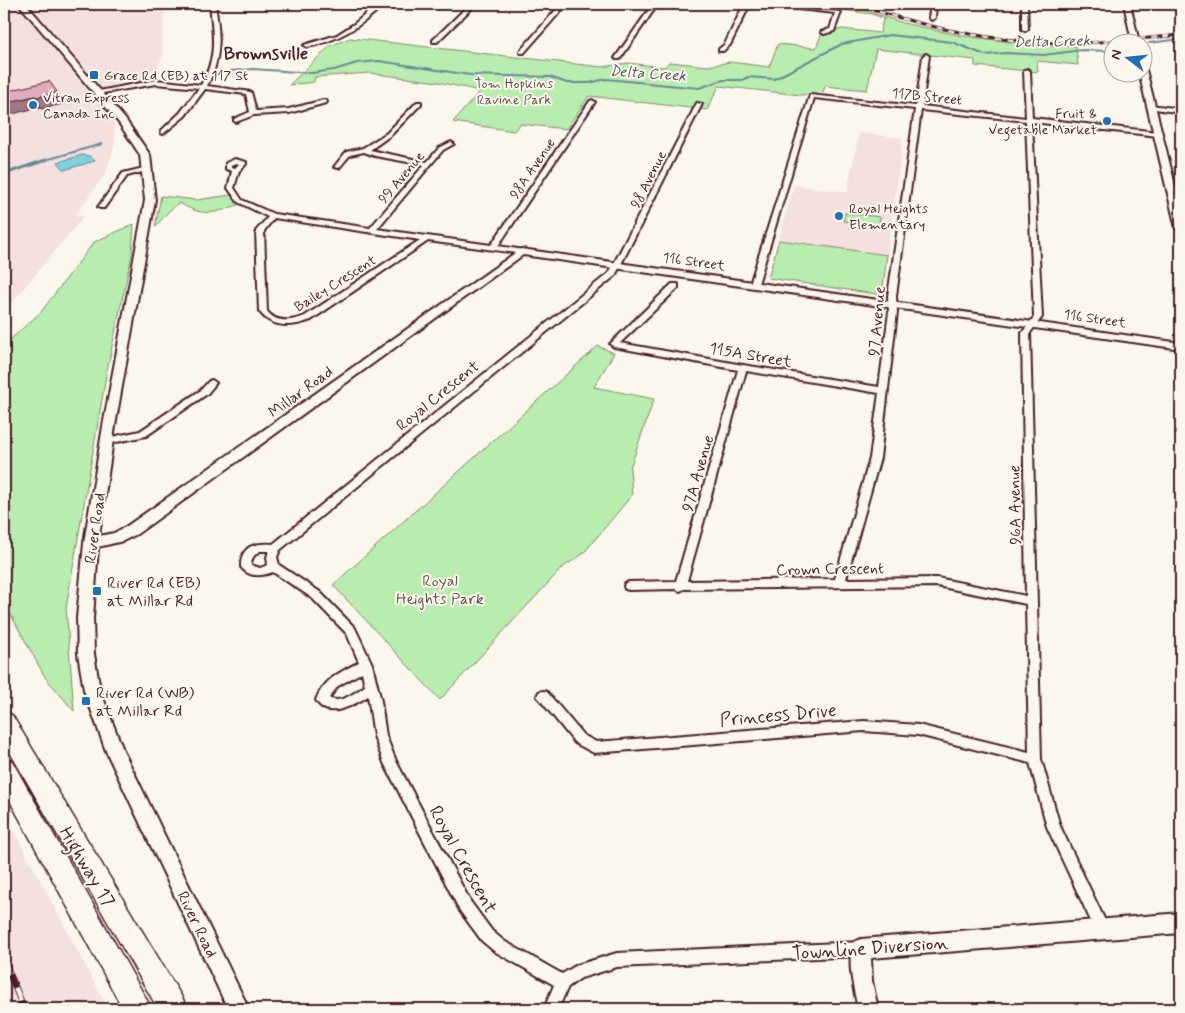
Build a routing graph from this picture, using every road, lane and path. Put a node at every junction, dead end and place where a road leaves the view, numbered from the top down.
1 (22, 4) edge
2 (212, 4) edge
3 (381, 4) edge
4 (473, 4) edge
5 (564, 4) edge
6 (655, 4) edge
7 (747, 4) edge
8 (756, 4) edge
9 (933, 4) edge
10 (1024, 4) edge
11 (1127, 4) edge
12 (932, 18) dead end
13 (1025, 29) dead end
14 (824, 32) dead end
15 (1134, 32) edge
16 (434, 41) dead end
17 (307, 45) dead end
18 (721, 50) dead end
19 (522, 52) dead end
20 (926, 56) dead end
21 (618, 58) dead end
22 (1027, 71) dead end
23 (1145, 82) edge
24 (204, 87) junction
25 (99, 93) junction
26 (324, 102) dead end
27 (592, 102) dead end
28 (419, 103) dead end
29 (699, 104) dead end
30 (1151, 107) junction
31 (918, 108) junction
32 (1181, 110) edge
33 (253, 113) junction
34 (236, 120) dead end
35 (1030, 120) junction
36 (163, 132) dead end
37 (1158, 134) junction
38 (451, 144) dead end
39 (365, 150) junction
40 (428, 164) junction
41 (337, 166) dead end
42 (148, 169) junction
43 (236, 170) dead end
44 (102, 207) dead end
45 (272, 216) junction
46 (1181, 228) edge
47 (372, 230) junction
48 (427, 238) junction
49 (493, 248) junction
50 (521, 252) junction
51 (618, 265) junction
52 (754, 284) junction
53 (675, 286) dead end
54 (893, 305) junction
55 (1033, 324) junction
56 (1181, 346) edge
57 (743, 368) junction
58 (212, 383) dead end
59 (884, 391) junction
60 (107, 441) junction
61 (91, 543) junction
62 (275, 548) junction
63 (274, 567) junction
64 (839, 584) junction
65 (629, 586) dead end
66 (680, 587) junction
67 (1030, 601) junction
68 (366, 664) junction
69 (372, 688) junction
70 (543, 696) dead end
71 (4, 722) edge
72 (1035, 759) junction
73 (4, 768) edge
74 (1181, 923) edge
75 (1102, 929) junction
76 (861, 949) junction
77 (563, 982) junction
78 (138, 1009) edge
79 (173, 1009) edge
80 (239, 1009) edge
81 (551, 1009) edge
82 (868, 1009) edge

1 - 25 street
2 - 24 street
3 - 17 street
4 - 16 street
5 - 19 street
6 - 21 street
7 - 18 street
8 - 14 street
9 - 12 street
10 - 13 street
11 - 15 street
20 - 31 street, 97 Avenue
22 - 35 street, 96A Avenue
23 - 30 street
24 - 25 street
24 - 33 street
24 - 36 street
25 - 42 street
26 - 33 street
27 - 49 street, 98A Avenue
28 - 39 street
29 - 51 street, 98 Avenue
30 - 32 street
30 - 37 street
31 - 35 street, 117B Street
31 - 52 street, 117B Street
31 - 54 street, 97 Avenue
33 - 34 street
35 - 37 street, 117B Street
35 - 55 street, 96A Avenue
37 - 46 street
38 - 40 street, 99 Avenue
39 - 40 street
39 - 41 street
40 - 47 street, 99 Avenue
42 - 44 street
42 - 60 street, River Road
43 - 45 street, 116 Street
45 - 47 street, 116 Street
45 - 48 street, Bailey Crescent
47 - 48 street, 116 Street
48 - 49 street, 116 Street
49 - 50 street, 116 Street
50 - 51 street, 116 Street
50 - 61 street, Millar Road
51 - 52 street, 116 Street
51 - 62 street, Royal Crescent
52 - 54 street, 116 Street
53 - 57 street, 115A Street
54 - 55 street, 116 Street
54 - 59 street, 97 Avenue
55 - 56 street, 116 Street
55 - 67 street, 96A Avenue
57 - 59 street, 115A Street
57 - 66 street, 97A Avenue
58 - 60 street
59 - 64 street, 97 Avenue
60 - 61 street, River Road
61 - 80 street, River Road
62 - 63 street
62 - 63 street, Royal Crescent
63 - 68 street, Royal Crescent
64 - 66 street, Crown Crescent
64 - 67 street, Crown Crescent
65 - 66 street, Crown Crescent
67 - 72 street, 96A Avenue
68 - 69 street, Royal Crescent
68 - 69 street
69 - 77 street, Royal Crescent
70 - 72 street, Princess Drive
71 - 79 highway, Highway 17
72 - 75 street, 96A Avenue
73 - 78 highway, Highway 17
74 - 75 street, Townline Diversion
75 - 76 street, Townline Diversion
76 - 77 street, Townline Diversion
76 - 82 street
77 - 81 street

